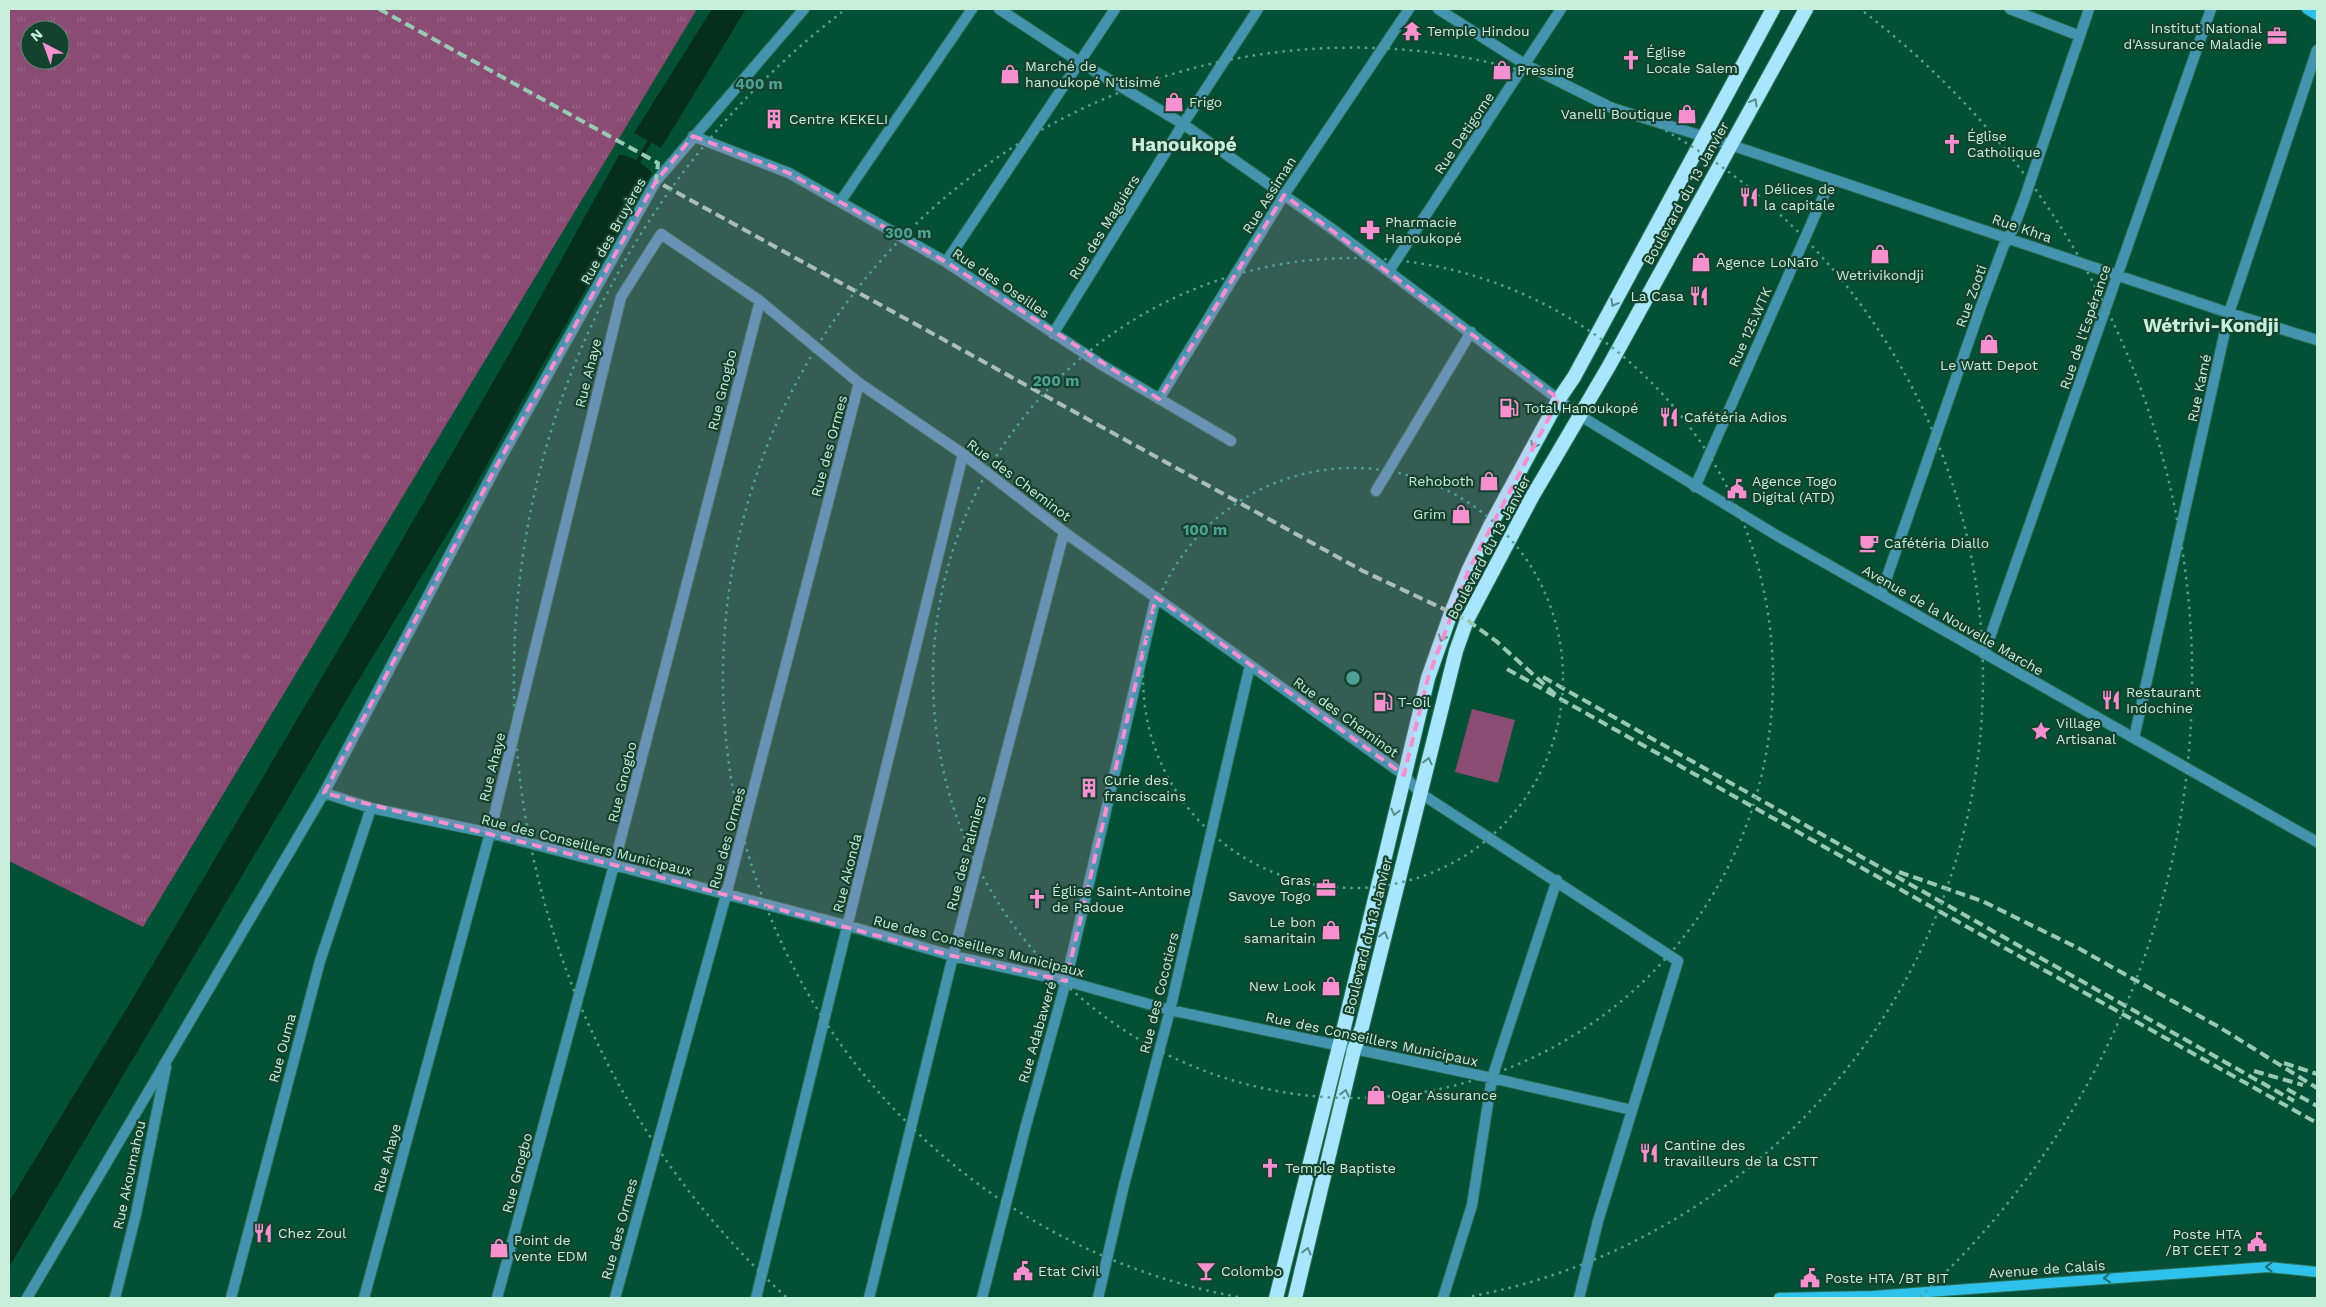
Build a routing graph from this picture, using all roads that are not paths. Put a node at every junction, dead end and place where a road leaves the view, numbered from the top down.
1 (804, 9) edge
2 (972, 9) edge
3 (999, 9) edge
4 (1115, 9) edge
5 (1258, 9) edge
6 (1409, 9) edge
7 (1438, 9) edge
8 (1561, 9) edge
9 (1773, 9) edge
10 (1806, 9) edge
11 (2010, 9) edge
12 (2089, 9) edge
13 (2211, 9) edge
14 (2307, 9) edge
15 (2317, 16) edge
16 (2080, 36) junction
17 (2317, 50) edge
18 (1078, 61) junction
19 (1526, 65) junction
20 (1183, 124) junction
21 (694, 136) junction
22 (1703, 136) junction
23 (1724, 143) junction
24 (1831, 179) junction
25 (1284, 195) junction
26 (840, 202) junction
27 (2009, 238) junction
28 (946, 262) junction
29 (1389, 271) junction
30 (2118, 276) junction
31 (621, 297) joint
32 (760, 300) junction
33 (2229, 313) junction
34 (1471, 332) junction
35 (1053, 334) junction
36 (2317, 340) edge
37 (859, 383) junction
38 (1159, 399) junction
39 (1559, 399) junction
40 (1579, 415) junction
41 (1231, 441) dead end
42 (963, 454) junction
43 (1695, 487) junction
44 (1376, 491) dead end
45 (1064, 532) junction
46 (1881, 594) junction
47 (1156, 597) junction
48 (1984, 654) junction
49 (1250, 665) junction
50 (2134, 738) junction
51 (1404, 775) junction
52 (1420, 792) junction
53 (324, 793) junction
54 (371, 808) junction
55 (490, 833) junction
56 (2317, 842) edge
57 (614, 865) junction
58 (1557, 880) junction
59 (726, 895) junction
60 (849, 926) junction
61 (953, 956) junction
62 (1066, 981) junction
63 (1170, 1010) junction
64 (1339, 1047) junction
65 (1354, 1050) junction
66 (168, 1058) junction
67 (1492, 1078) junction
68 (1632, 1110) junction
69 (2317, 1272) edge
70 (1916, 1292) junction
71 (27, 1298) edge
72 (115, 1298) edge
73 (231, 1298) edge
74 (364, 1298) edge
75 (497, 1298) edge
76 (615, 1298) edge
77 (756, 1298) edge
78 (869, 1298) edge
79 (982, 1298) edge
80 (1098, 1298) edge
81 (1276, 1298) edge
82 (1295, 1298) edge
83 (1443, 1298) edge
84 (1579, 1298) edge
85 (1779, 1298) edge
86 (1927, 1298) edge

1 - 21 street, Rue des Bruyères
2 - 26 street
3 - 18 street, Avenue de la Nouvelle Marche
4 - 18 street
5 - 20 street, Rue des Maguiers
6 - 25 street, Rue Assiman
7 - 19 street, Rue Khra
8 - 19 street, Rue Detigome
9 - 22 highway, Boulevard du 13 Janvier
23 -> 10 highway, Boulevard du 13 Janvier
11 - 16 street
12 - 16 street, Rue Zooti
13 - 30 street, Rue de l'Espérance
14 - 15 main road
16 - 27 street, Rue Zooti
17 - 33 street, Rue Kamé
18 - 20 street, Avenue de la Nouvelle Marche
18 - 28 street
19 - 22 street, Rue Khra
19 - 29 street, Rue Detigome
20 - 25 street, Avenue de la Nouvelle Marche
20 - 35 street, Rue des Maguiers
21 - 26 street, Rue des Oseilles
21 - 53 street, Rue des Bruyères
22 - 23 street, Rue Khra
22 -> 39 highway, Boulevard du 13 Janvier
23 - 24 street, Rue Khra
23 - 40 highway, Boulevard du 13 Janvier
24 - 27 street, Rue Khra
24 - 43 street, Rue 125.WTK
25 - 29 street, Avenue de la Nouvelle Marche
25 - 38 street, Rue Assiman
26 - 28 street, Rue des Oseilles
27 - 30 street, Rue Khra
27 - 46 street, Rue Zooti
28 - 35 street, Rue des Oseilles
29 - 34 street, Avenue de la Nouvelle Marche
30 - 33 street, Rue Khra
30 - 48 street, Rue de l'Espérance
31 - 32 street, Rue des Cheminot
31 - 55 street, Rue Ahaye
32 - 37 street, Rue des Cheminot
32 - 57 street, Rue Gnogbo
33 - 36 street, Rue Khra
33 - 50 street, Rue Kamé
34 - 39 street, Avenue de la Nouvelle Marche
34 - 44 street
35 - 38 street, Rue des Oseilles
37 - 42 street, Rue des Cheminot
37 - 59 street, Rue des Ormes
38 - 41 street, Rue des Oseilles
39 - 40 street, Avenue de la Nouvelle Marche
39 -> 51 highway, Boulevard du 13 Janvier
40 - 43 street, Avenue de la Nouvelle Marche
52 -> 40 highway, Boulevard du 13 Janvier
42 - 45 street, Rue des Cheminot
42 - 60 street, Rue Akonda
43 - 46 street, Avenue de la Nouvelle Marche
45 - 47 street, Rue des Cheminot
45 - 61 street, Rue des Palmiers
46 - 48 street, Avenue de la Nouvelle Marche
47 - 49 street, Rue des Cheminot
47 - 62 street, Rue Adabaweré
48 - 50 street, Avenue de la Nouvelle Marche
49 - 51 street, Rue des Cheminot
49 - 63 street, Rue des Cocotiers
50 - 56 street, Avenue de la Nouvelle Marche
51 - 52 street, Rue des Cheminot
51 -> 64 highway, Boulevard du 13 Janvier
52 - 58 street, Rue des Cheminot
65 -> 52 highway, Boulevard du 13 Janvier
53 - 54 street, Rue des Conseillers Municipaux
53 - 66 street, Rue des Bruyères
54 - 55 street, Rue des Conseillers Municipaux
54 - 73 street, Rue Ouma
55 - 57 street, Rue des Conseillers Municipaux
55 - 74 street, Rue Ahaye
57 - 59 street, Rue des Conseillers Municipaux
57 - 75 street, Rue Gnogbo
58 - 67 street
58 - 68 street, Rue des Cheminot
59 - 60 street, Rue des Conseillers Municipaux
59 - 76 street, Rue des Ormes
60 - 61 street, Rue des Conseillers Municipaux
60 - 77 street, Rue Akonda
61 - 62 street, Rue des Conseillers Municipaux
61 - 78 street, Rue des Palmiers
62 - 63 street, Rue des Conseillers Municipaux
62 - 79 street, Rue Adabaweré
63 - 64 street, Rue des Conseillers Municipaux
63 - 80 street, Rue des Cocotiers
64 - 65 street, Rue des Conseillers Municipaux
64 - 81 highway, Boulevard du 13 Janvier
65 - 67 street, Rue des Conseillers Municipaux
82 -> 65 highway, Boulevard du 13 Janvier
66 - 71 street, Rue des Bruyères
66 - 72 street, Rue Akoumahou
67 - 68 street, Rue des Conseillers Municipaux
67 - 83 street
68 - 84 street
69 -> 70 main road, Avenue de Calais
70 - 85 main road, Avenue de Calais
70 - 86 street

